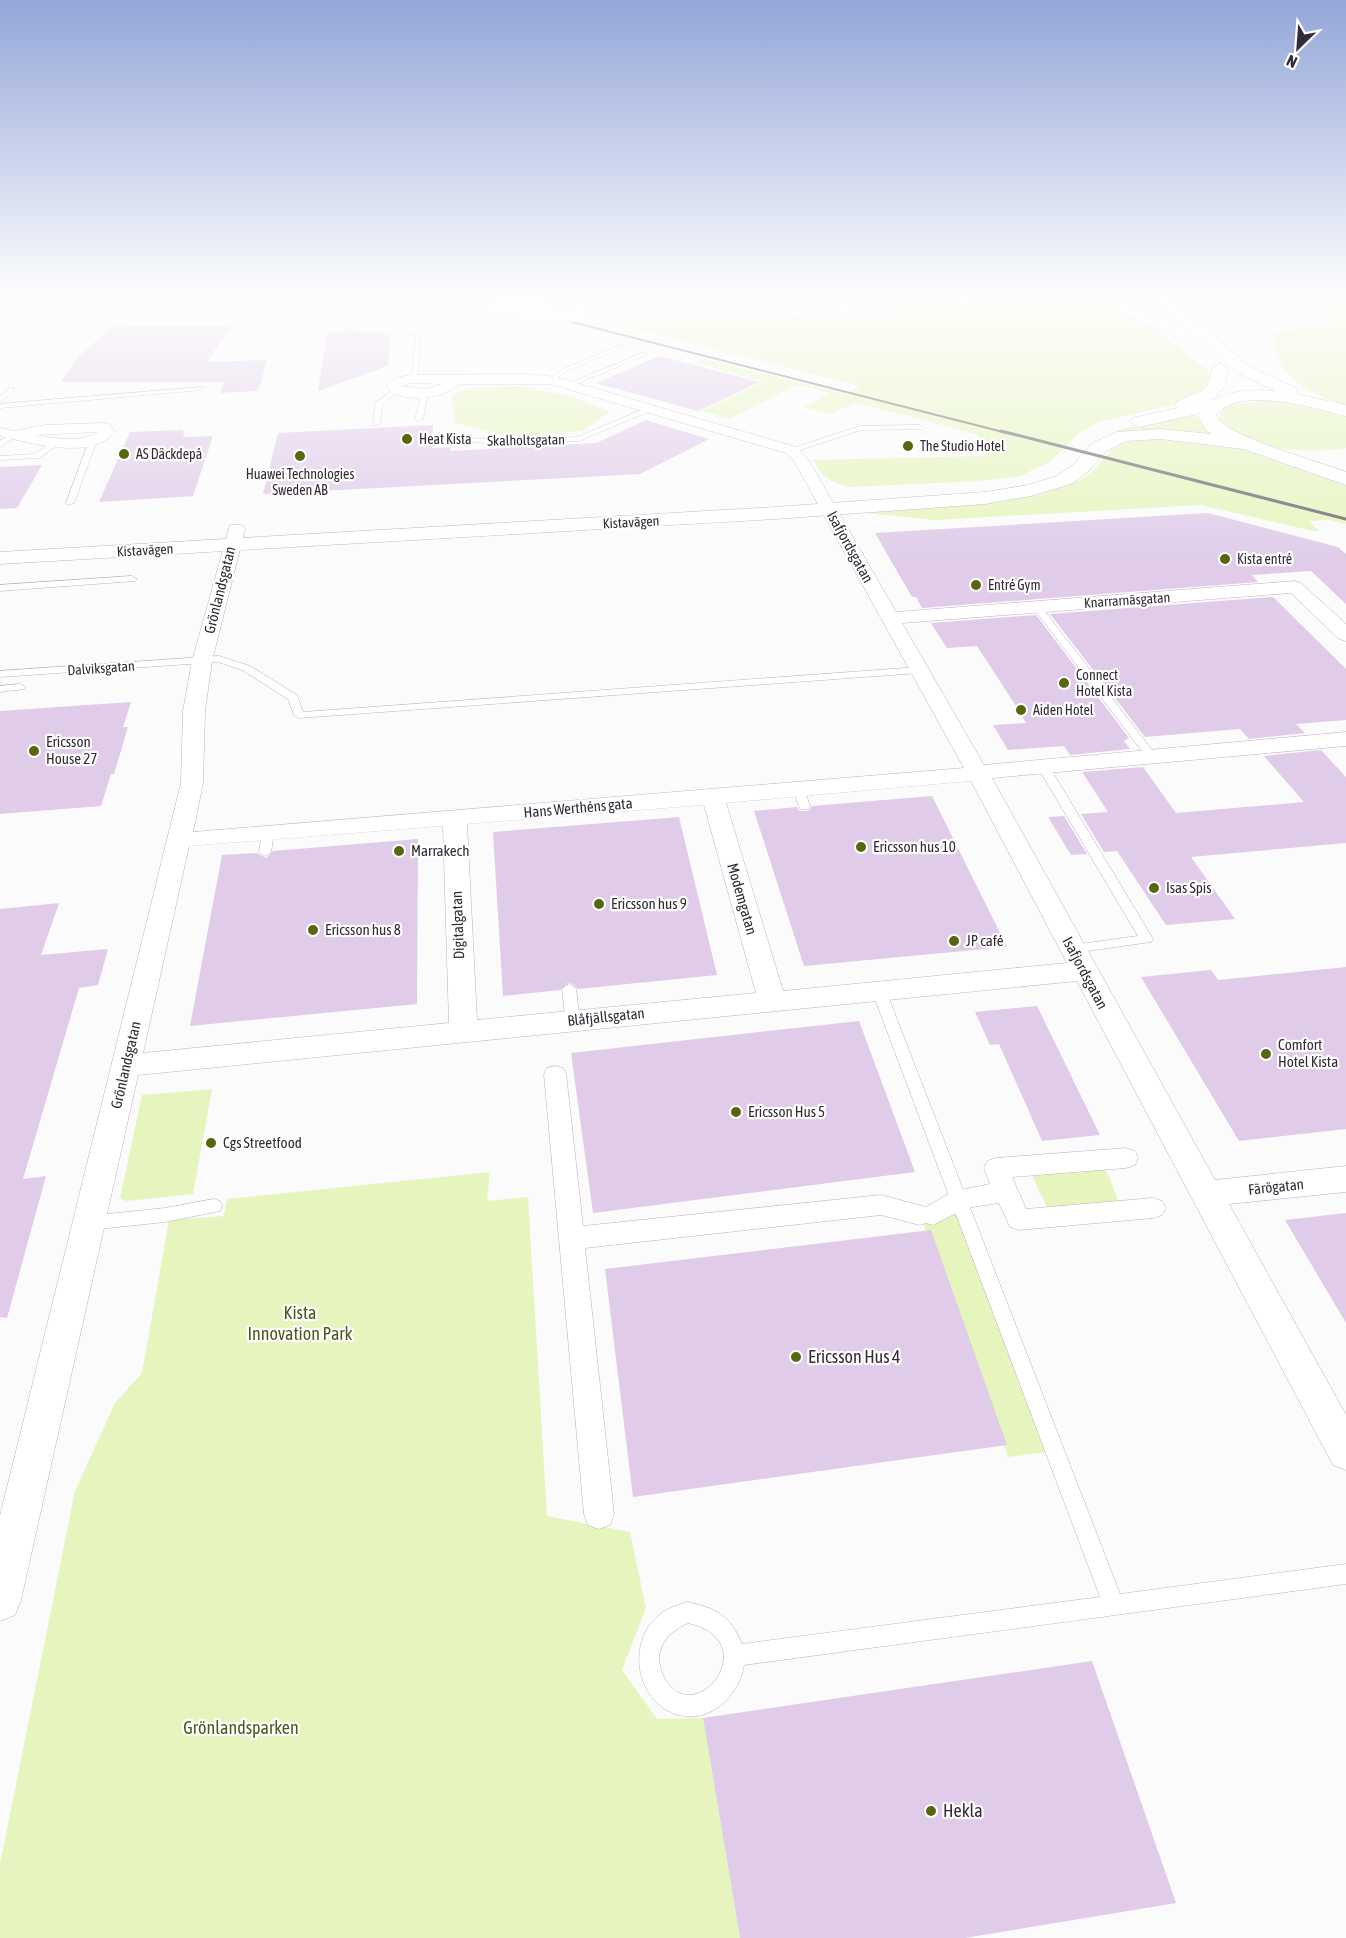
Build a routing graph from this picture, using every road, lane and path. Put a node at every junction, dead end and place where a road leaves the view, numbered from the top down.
1 (395, 383) edge
2 (451, 383) edge
3 (563, 383) edge
4 (572, 383) edge
5 (1218, 383) edge
6 (1235, 383) edge
7 (1273, 383) edge
8 (568, 385) junction
9 (201, 388) dead end
10 (12, 389) dead end
11 (396, 390) junction
12 (425, 392) junction
13 (1236, 398) junction
14 (0, 400) edge
15 (1308, 400) junction
16 (1214, 405) junction
17 (0, 406) edge
18 (651, 409) junction
19 (1343, 409) edge
20 (419, 419) dead end
21 (376, 424) dead end
22 (919, 427) dead end
23 (1102, 429) junction
24 (7, 434) edge
25 (59, 437) junction
26 (93, 440) joint
27 (468, 440) dead end
28 (1243, 443) junction
29 (0, 445) edge
30 (1263, 448) junction
31 (791, 450) junction
32 (1333, 455) dead end
33 (0, 458) edge
34 (1346, 479) edge
35 (825, 502) junction
36 (70, 503) dead end
37 (234, 537) junction
38 (0, 542) edge
39 (0, 558) edge
40 (132, 579) dead end
41 (0, 588) edge
42 (1037, 607) junction
43 (890, 618) junction
44 (1346, 635) edge
45 (202, 661) junction
46 (919, 670) junction
47 (0, 674) edge
48 (20, 687) dead end
49 (0, 689) edge
50 (1346, 740) edge
51 (1152, 757) junction
52 (1043, 766) junction
53 (977, 772) junction
54 (713, 797) junction
55 (455, 818) junction
56 (179, 840) junction
57 (1079, 960) junction
58 (569, 989) dead end
59 (879, 991) junction
60 (772, 1000) junction
61 (573, 1021) junction
62 (463, 1031) junction
63 (127, 1065) junction
64 (555, 1074) dead end
65 (1126, 1158) dead end
66 (1346, 1179) edge
67 (1006, 1192) junction
68 (1206, 1194) junction
69 (961, 1199) junction
70 (214, 1206) dead end
71 (1153, 1208) dead end
72 (89, 1223) junction
73 (574, 1238) junction
74 (1346, 1452) edge
75 (599, 1514) dead end
76 (1346, 1574) edge
77 (0, 1600) edge
78 (1114, 1605) junction
79 (734, 1656) junction

1 - 11 street
2 - 12 street
3 - 8 street
4 - 8 lane
5 - 23 main road
6 - 13 main road
7 - 15 main road
8 - 18 street
9 - 17 lane
10 - 14 lane
11 - 12 street
11 - 21 lane
12 - 20 lane
13 - 15 main road, Kistavägen
13 - 16 main road, Kistavägen
15 - 19 main road
16 - 23 main road, Kistavägen
16 - 28 main road
18 - 27 lane, Skalholtsgatan
18 - 31 street
22 - 31 lane
23 - 35 main road, Kistavägen
24 - 25 street
24 - 29 lane
25 - 26 street
25 - 33 lane
26 - 36 lane
28 - 30 main road
28 - 35 main road, Kistavägen
30 - 32 main road
30 - 34 main road
31 - 35 street
35 - 37 main road, Kistavägen
35 - 43 street, Isafjordsgatan
37 - 38 main road, Kistavägen
37 - 39 main road, Kistavägen
37 - 45 street, Grönlandsgatan
40 - 41 lane
42 - 43 street, Knarrarnäsgatan
42 - 44 street, Knarrarnäsgatan
42 - 51 lane
43 - 46 street, Isafjordsgatan
45 - 46 lane, Dalviksgatan
45 - 47 lane, Dalviksgatan
45 - 56 street, Grönlandsgatan
46 - 53 street, Isafjordsgatan
48 - 49 lane
50 - 51 street
51 - 52 street
52 - 53 street
52 - 57 lane
53 - 54 street, Hans Werthéns gata
53 - 57 street, Isafjordsgatan
54 - 55 street, Hans Werthéns gata
54 - 60 street, Modemgatan
55 - 56 street, Hans Werthéns gata
55 - 62 street, Digitalgatan
56 - 63 street, Grönlandsgatan
57 - 59 street, Blåfjällsgatan
57 - 68 street, Isafjordsgatan
58 - 61 lane
59 - 60 street, Blåfjällsgatan
59 - 69 lane
60 - 61 street, Blåfjällsgatan
61 - 62 street, Blåfjällsgatan
62 - 63 street, Blåfjällsgatan
63 - 72 street, Grönlandsgatan
64 - 73 street
65 - 67 street
66 - 68 street, Färögatan
67 - 69 street
67 - 71 street
68 - 74 street, Isafjordsgatan
69 - 73 street
69 - 78 lane
70 - 72 lane
72 - 77 street, Grönlandsgatan
73 - 75 street
76 - 78 lane
78 - 79 lane
79 - 79 lane

